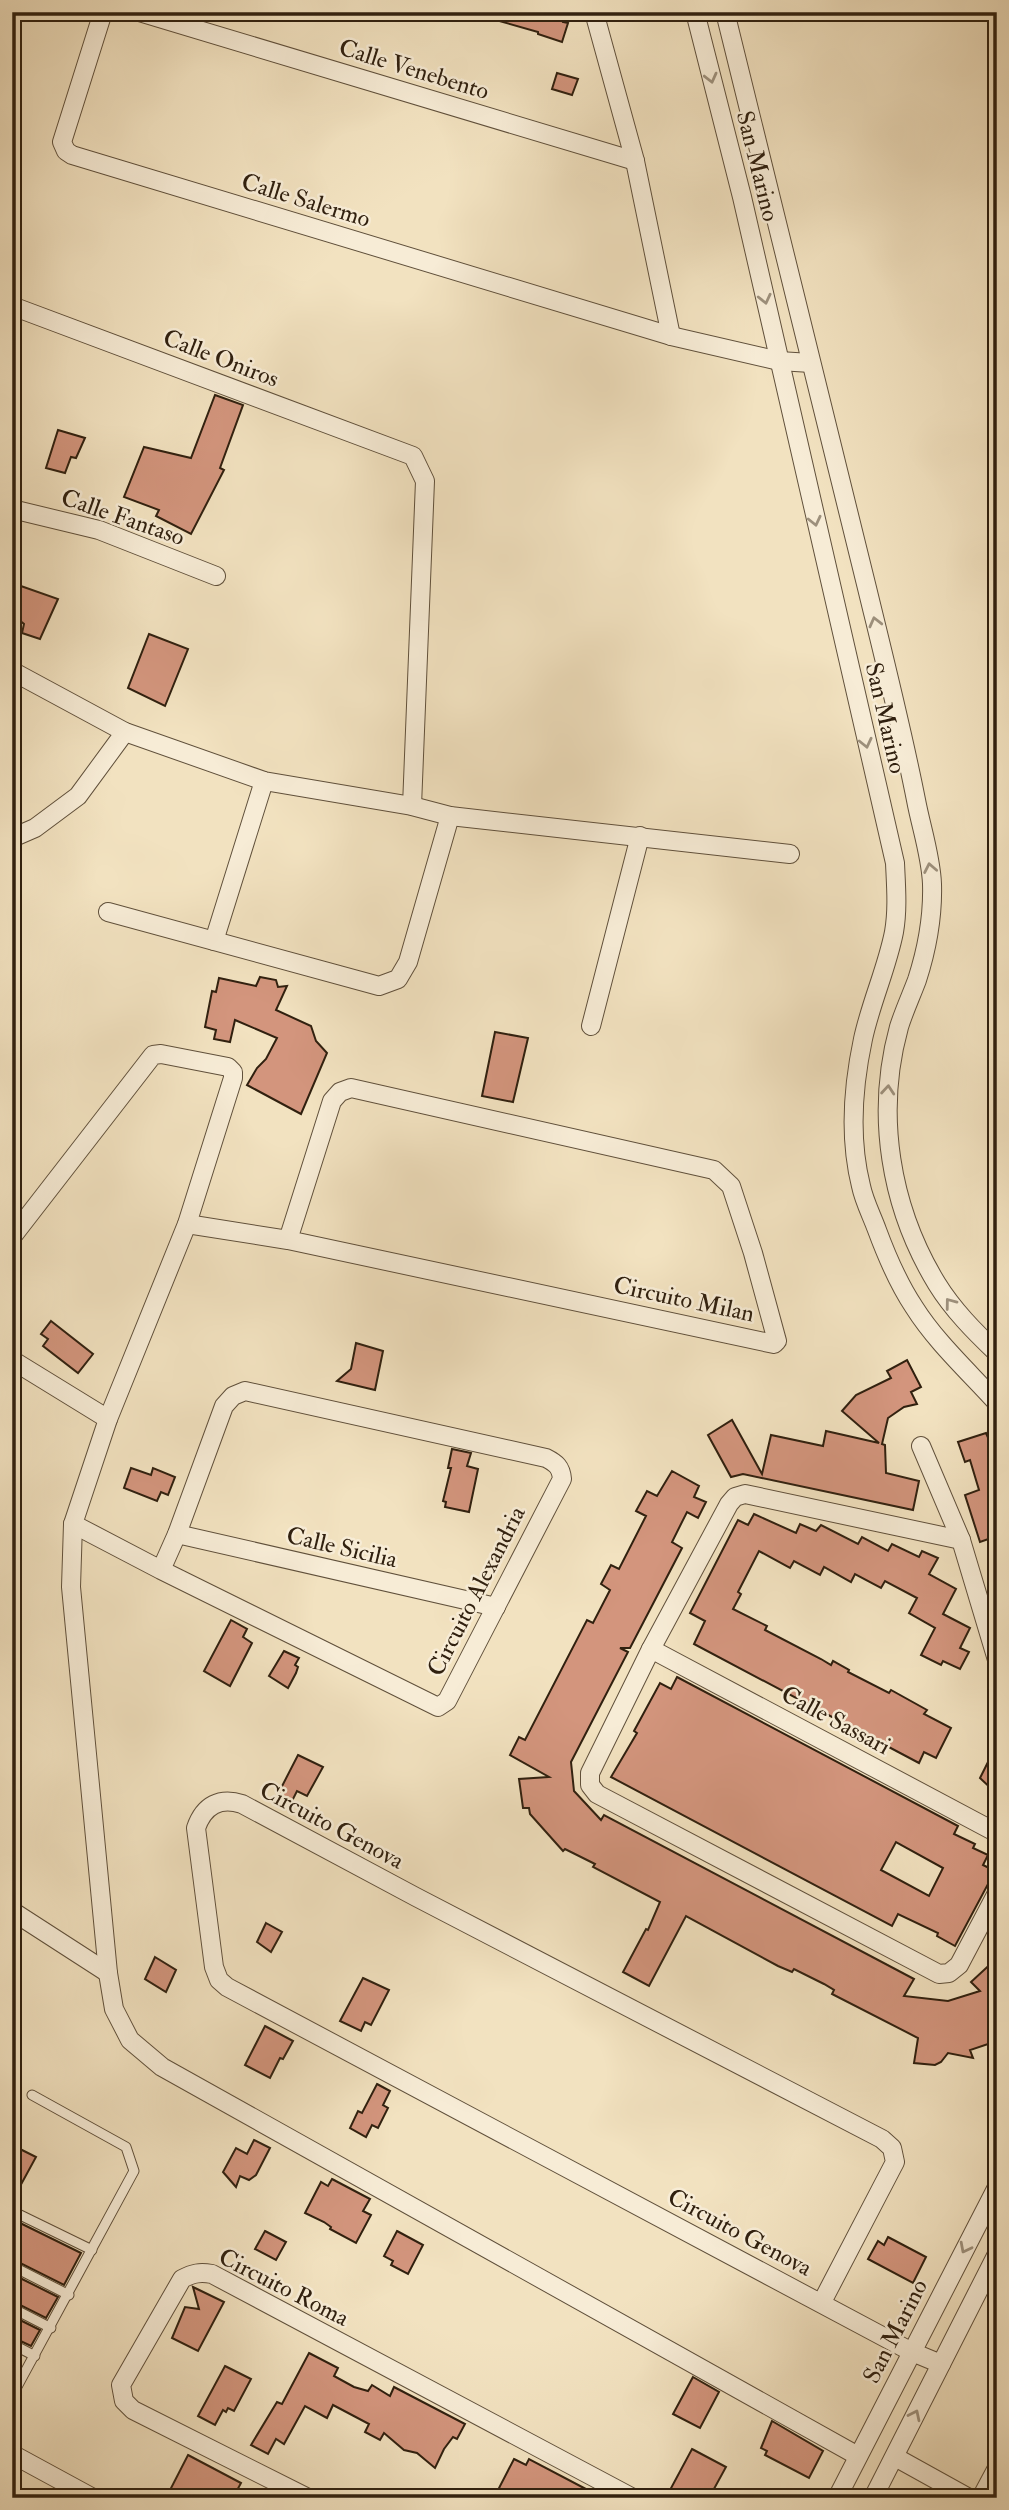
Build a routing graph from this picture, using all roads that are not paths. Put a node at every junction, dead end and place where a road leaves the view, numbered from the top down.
1 (103, 12) edge
2 (139, 12) edge
3 (593, 12) edge
4 (695, 12) edge
5 (725, 12) edge
6 (635, 161) junction
7 (12, 306) edge
8 (671, 336) junction
9 (779, 361) junction
10 (811, 363) junction
11 (12, 509) edge
12 (216, 576) dead end
13 (12, 671) edge
14 (125, 732) junction
15 (264, 781) junction
16 (412, 806) junction
17 (450, 816) junction
18 (640, 836) junction
19 (12, 838) edge
20 (790, 853) dead end
21 (108, 912) dead end
22 (214, 941) junction
23 (591, 1026) dead end
24 (187, 1224) junction
25 (12, 1237) edge
26 (288, 1240) junction
27 (997, 1353) edge
28 (12, 1360) edge
29 (997, 1403) edge
30 (108, 1419) junction
31 (920, 1446) dead end
32 (73, 1524) junction
33 (177, 1534) junction
34 (961, 1540) junction
35 (161, 1570) junction
36 (496, 1608) junction
37 (652, 1649) junction
38 (997, 1660) edge
39 (997, 1833) edge
40 (997, 1893) edge
41 (12, 1911) edge
42 (108, 1973) junction
43 (32, 2095) dead end
44 (997, 2188) edge
45 (12, 2211) edge
46 (92, 2250) junction
47 (997, 2253) edge
48 (12, 2266) edge
49 (69, 2295) junction
50 (822, 2302) junction
51 (12, 2308) edge
52 (51, 2328) junction
53 (12, 2344) edge
54 (912, 2351) junction
55 (36, 2356) junction
56 (941, 2364) junction
57 (12, 2396) edge
58 (12, 2454) edge
59 (858, 2456) junction
60 (895, 2457) junction
61 (997, 2468) edge
62 (93, 2498) edge
63 (308, 2498) edge
64 (633, 2498) edge
65 (837, 2498) edge
66 (873, 2498) edge
67 (969, 2498) edge
68 (981, 2498) edge

1 - 8 street, Calle Salermo
2 - 6 street, Calle Venebento
3 - 6 street
4 -> 9 street, San Marino
5 - 10 street, San Marino
6 - 8 street
7 - 16 street, Calle Oniros
8 - 9 street, Calle Salermo
9 - 10 street, Calle Salermo
9 -> 29 street, San Marino
27 -> 10 street, San Marino
11 - 12 street, Calle Fantaso
13 - 14 street
14 - 15 street
14 - 19 street
15 - 16 street
15 - 22 street
16 - 17 street
17 - 18 street
17 - 22 street
18 - 20 street
18 - 23 street
21 - 22 street
24 - 25 street
24 - 26 street, Circuito Milan
24 - 30 street
26 - 26 street, Circuito Milan
28 - 30 street
30 - 32 street
31 - 34 street
32 - 35 street, Circuito Alexandria
32 - 42 street
33 - 35 street
33 - 36 street, Calle Sicilia
33 - 36 street, Circuito Alexandria
34 - 37 street
34 - 38 street
35 - 36 street, Circuito Alexandria
37 - 39 street, Calle Sassari
37 - 40 street
41 - 42 street
42 - 59 street
43 - 46 lane
44 -> 54 street, San Marino
45 - 46 lane
46 - 49 lane
47 - 56 street
48 - 49 lane
49 - 52 lane
50 - 50 street, Circuito Genova
50 - 54 street, Circuito Genova
51 - 52 lane
52 - 55 lane
53 - 55 lane
54 - 56 street, Circuito Genova
54 - 59 street, San Marino
55 - 57 lane
60 -> 56 street
58 - 62 street
59 - 65 street, San Marino
60 - 66 street
60 - 67 street
61 - 68 street
63 - 64 street, Circuito Roma

